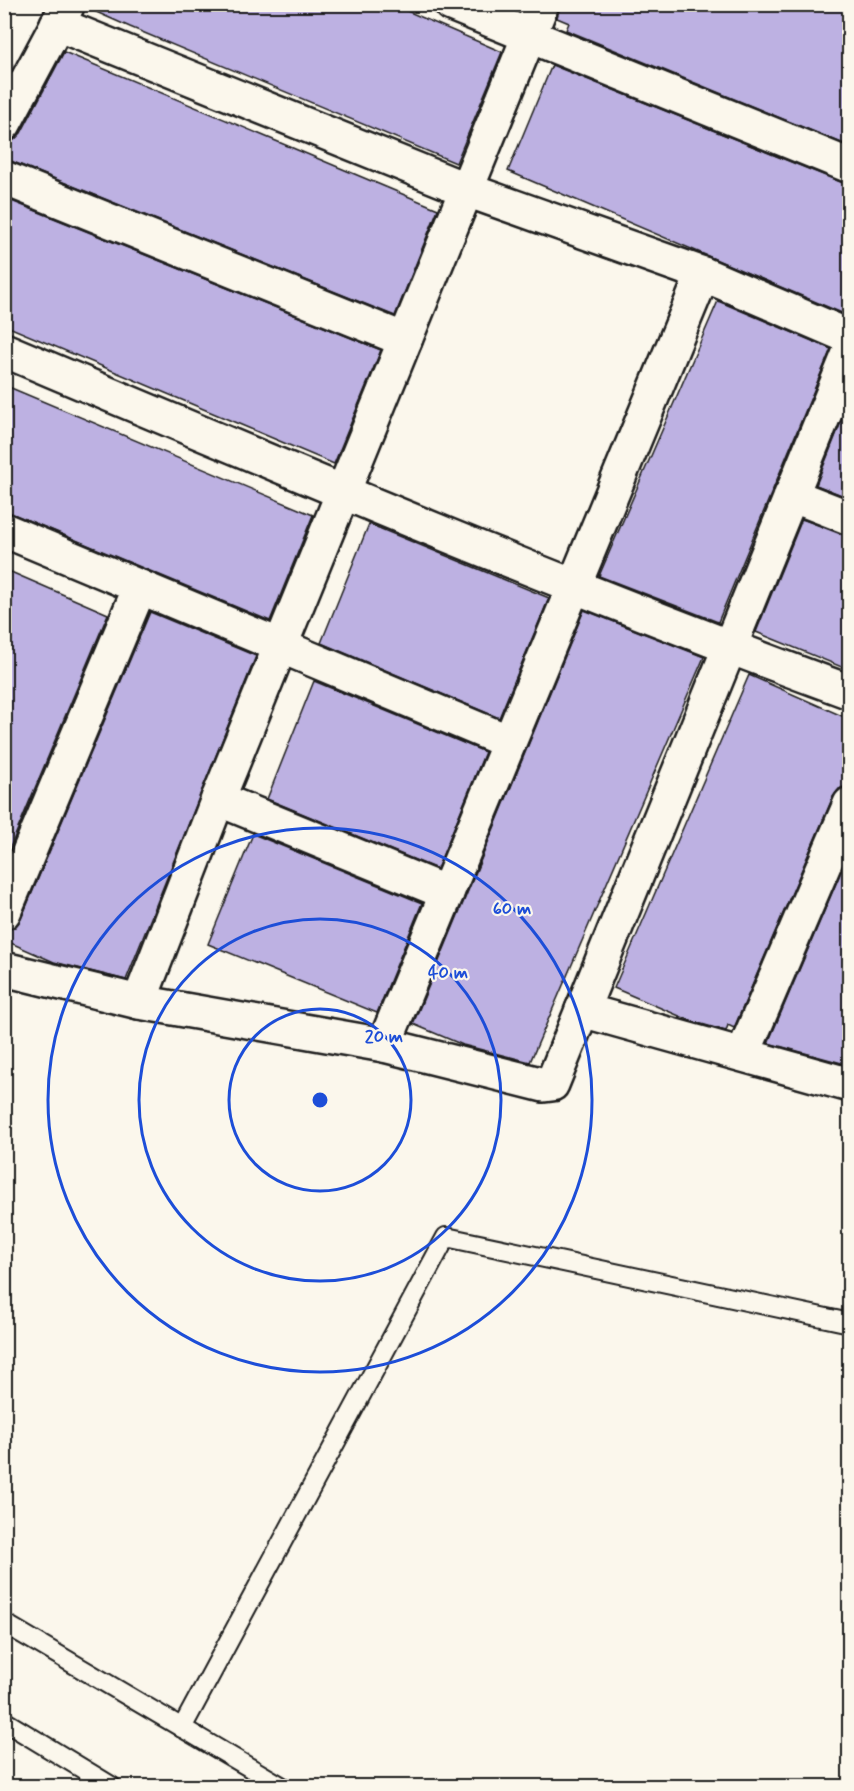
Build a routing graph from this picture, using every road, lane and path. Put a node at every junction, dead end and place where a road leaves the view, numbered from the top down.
1 (451, 4) edge
2 (542, 4) edge
3 (63, 14) edge
4 (529, 36) junction
5 (4, 124) edge
6 (849, 166) edge
7 (4, 178) edge
8 (466, 190) junction
9 (703, 274) junction
10 (849, 337) edge
11 (405, 340) junction
12 (4, 350) edge
13 (849, 351) edge
14 (342, 493) junction
15 (792, 495) junction
16 (849, 518) edge
17 (4, 530) edge
18 (573, 585) junction
19 (140, 587) junction
20 (280, 646) junction
21 (730, 648) junction
22 (849, 692) edge
23 (509, 742) junction
24 (218, 799) junction
25 (849, 804) edge
26 (447, 893) junction
27 (4, 912) edge
28 (4, 969) edge
29 (138, 1002) junction
30 (582, 1010) junction
31 (384, 1045) junction
32 (743, 1054) junction
33 (849, 1085) edge
34 (849, 1323) edge
35 (4, 1623) edge
36 (7, 1728) edge
37 (182, 1728) junction
38 (111, 1786) edge
39 (281, 1786) edge

1 - 4 street
2 - 4 street
3 - 5 street
3 - 8 street
4 - 6 street
4 - 8 street
7 - 11 street
8 - 9 street
8 - 11 street
9 - 10 street
9 - 18 street
11 - 14 street
12 - 14 street
13 - 15 street
14 - 18 street
14 - 20 street
15 - 16 street
15 - 21 street
17 - 19 street
18 - 21 street
18 - 23 street
19 - 20 street
19 - 27 street
20 - 23 street
20 - 24 street
21 - 22 street
21 - 30 street
23 - 26 street
24 - 26 street
24 - 29 street
25 - 32 street
26 - 31 street
28 - 29 street
29 - 31 street
30 - 31 street
30 - 32 street
32 - 33 street
34 - 37 lane
35 - 37 lane
36 - 38 lane
37 - 39 lane

